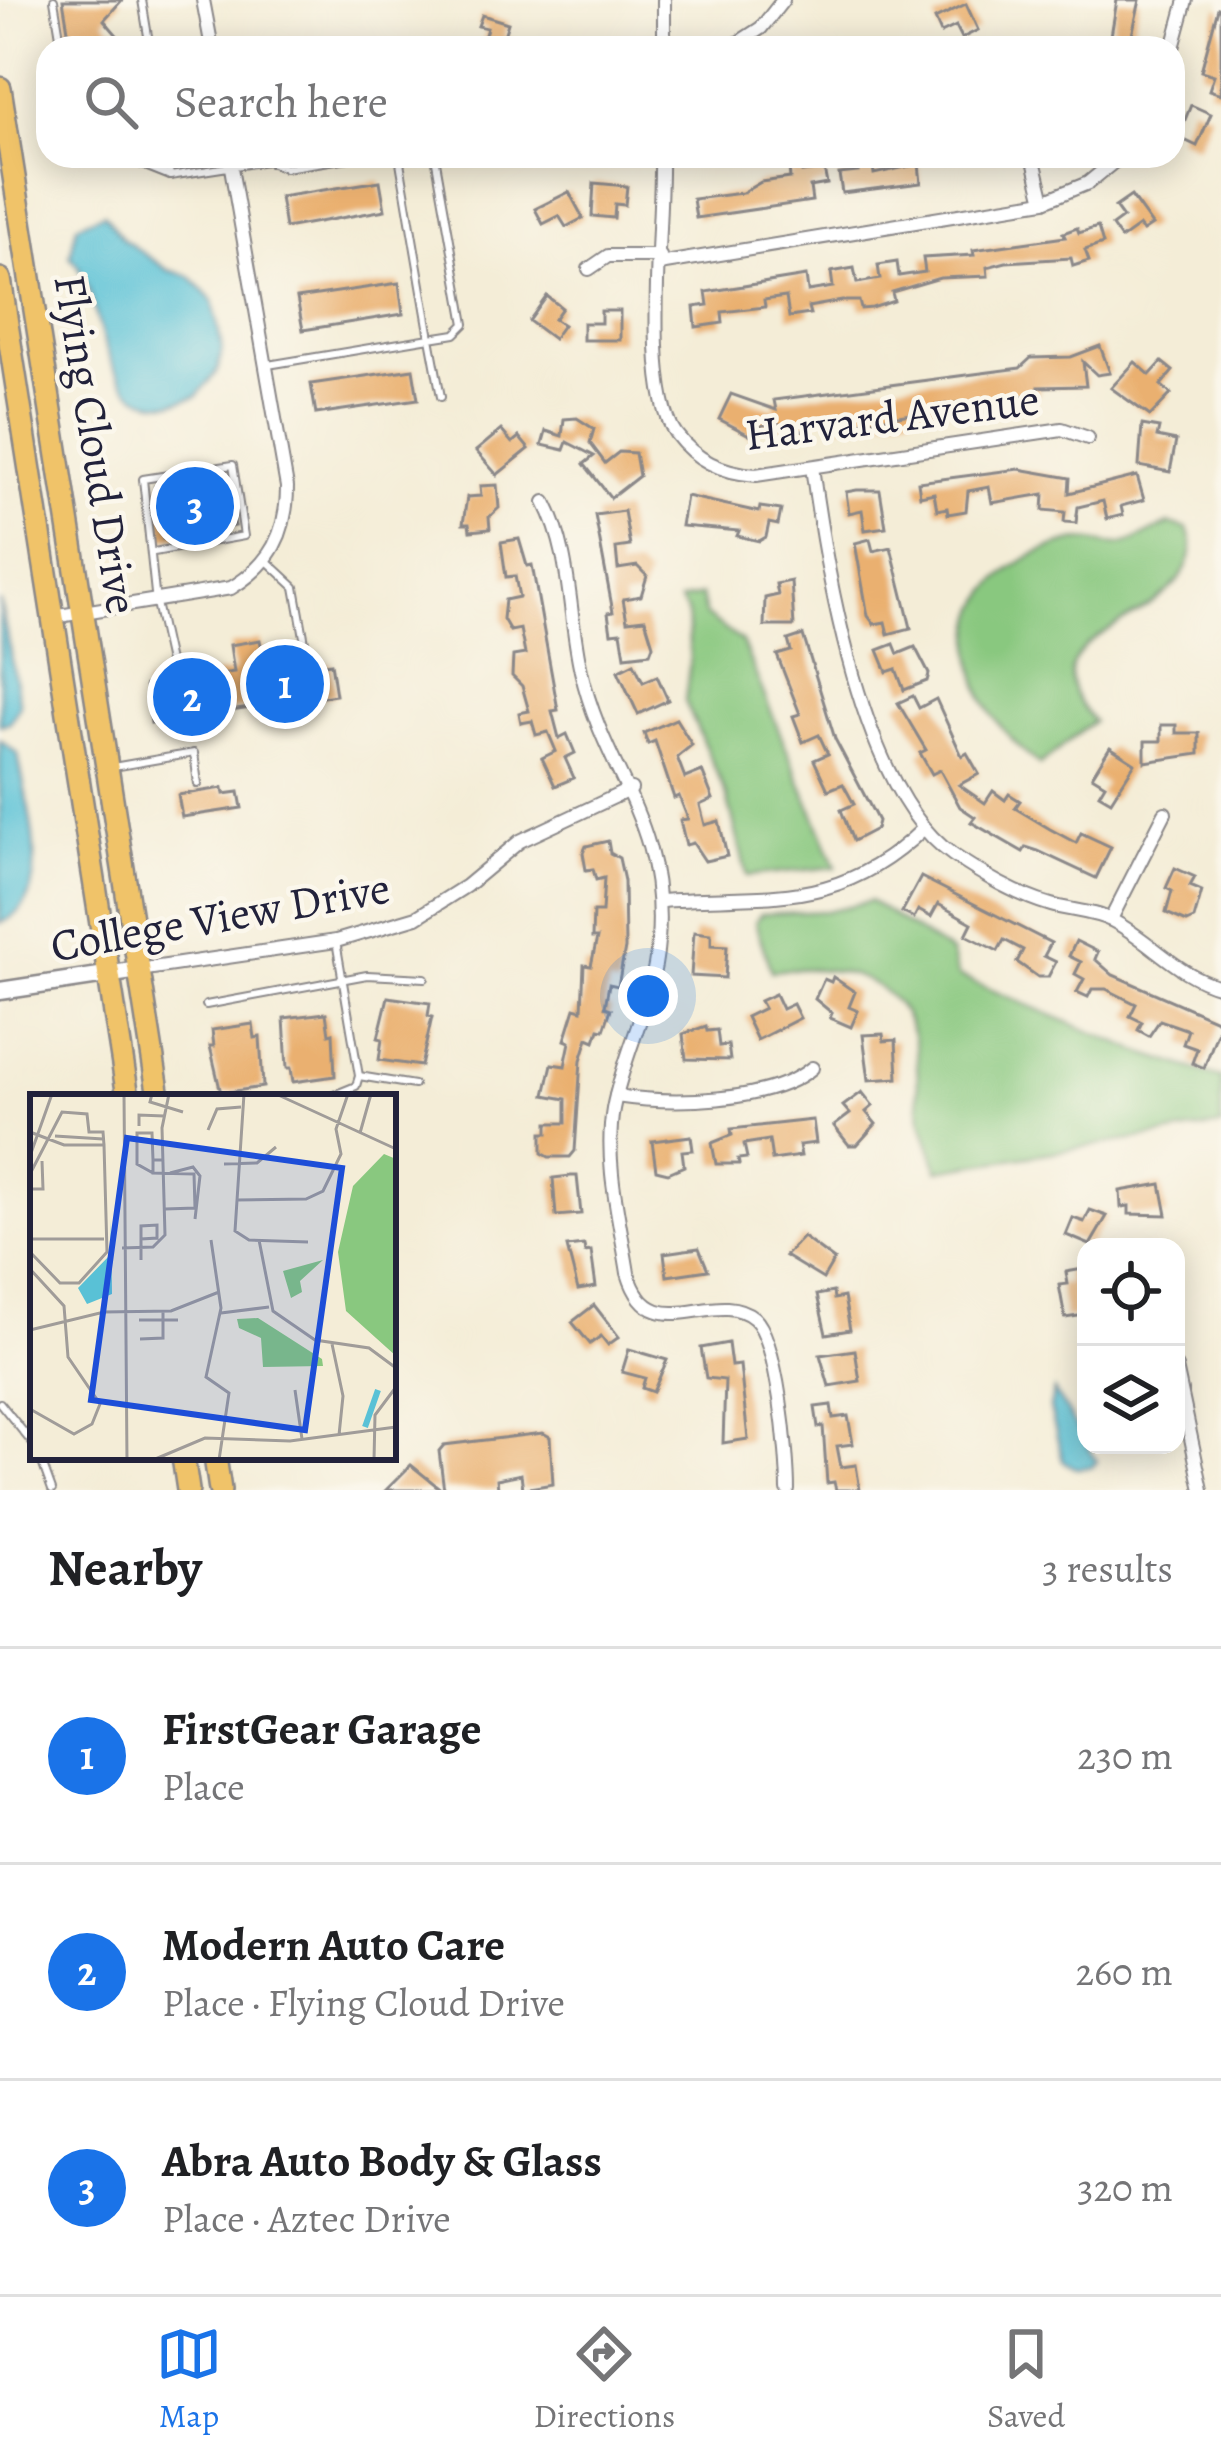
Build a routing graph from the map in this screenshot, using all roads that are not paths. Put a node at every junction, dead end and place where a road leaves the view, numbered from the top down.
1 (54, 0) edge
2 (142, 0) edge
3 (202, 0) edge
4 (664, 0) edge
5 (783, 0) edge
6 (1186, 0) edge
7 (60, 36) edge
8 (148, 36) edge
9 (210, 36) edge
10 (664, 36) edge
11 (749, 36) edge
12 (1176, 36) edge
13 (0, 88) edge
14 (150, 168) edge
15 (169, 168) edge
16 (204, 168) edge
17 (231, 168) edge
18 (401, 168) edge
19 (437, 168) edge
20 (661, 168) edge
21 (1036, 168) edge
22 (1106, 168) edge
23 (170, 176) junction
24 (1044, 202) junction
25 (660, 260) junction
26 (589, 269) dead end
27 (0, 279) edge
28 (430, 338) junction
29 (268, 364) junction
30 (441, 397) dead end
31 (1088, 438) dead end
32 (812, 466) junction
33 (545, 502) dead end
34 (154, 552) junction
35 (266, 560) junction
36 (156, 603) junction
37 (85, 613) junction
38 (53, 617) junction
39 (308, 659) dead end
40 (171, 671) dead end
41 (110, 768) junction
42 (198, 784) dead end
43 (631, 789) junction
44 (1165, 813) dead end
45 (923, 830) junction
46 (659, 901) junction
47 (1111, 919) junction
48 (336, 941) junction
49 (140, 970) junction
50 (110, 974) junction
51 (425, 978) dead end
52 (343, 984) junction
53 (1221, 987) edge
54 (0, 992) edge
55 (206, 1005) dead end
56 (812, 1068) dead end
57 (359, 1076) junction
58 (414, 1085) dead end
59 (128, 1094) edge
60 (159, 1094) edge
61 (336, 1094) edge
62 (616, 1096) junction
63 (764, 1306) dead end
64 (754, 1318) junction
65 (0, 1403) edge
66 (1185, 1410) edge
67 (30, 1440) edge
68 (41, 1460) edge
69 (183, 1460) edge
70 (215, 1460) edge
71 (52, 1490) edge
72 (188, 1490) edge
73 (220, 1490) edge
74 (788, 1490) edge
75 (1202, 1490) edge

1 - 7 lane
2 - 8 lane
3 - 9 street
4 - 10 street
5 - 11 street
6 - 12 street
13 - 37 main road, Flying Cloud Drive
14 - 23 lane
15 - 23 lane
16 - 23 lane
17 - 29 street
18 - 28 lane
19 - 28 lane
20 - 25 street, Harvard Avenue
21 - 24 street
22 - 24 street
24 - 25 street
25 - 26 street
25 - 32 street, Harvard Avenue
27 - 38 main road, Flying Cloud Drive
28 - 29 lane
28 - 30 lane
29 - 35 street
31 - 32 street, Harvard Avenue
32 - 45 street
33 - 43 street
34 - 34 lane
34 - 36 lane
35 - 36 street
35 - 39 lane
36 - 37 street
36 - 40 lane
37 - 38 street
37 - 41 main road, Flying Cloud Drive
38 - 50 main road, Flying Cloud Drive
41 - 42 lane
41 - 49 main road, Flying Cloud Drive
43 - 46 street
43 - 48 street, College View Drive
44 - 47 street
45 - 46 street
45 - 47 street
46 - 62 street
47 - 53 street
48 - 49 street, College View Drive
48 - 52 lane
49 - 50 street, College View Drive
49 - 60 main road, Flying Cloud Drive
50 - 54 street, College View Drive
50 - 59 main road, Flying Cloud Drive
51 - 52 lane
52 - 55 lane
52 - 57 lane
56 - 62 street
57 - 58 lane
57 - 61 lane
62 - 64 street
63 - 64 street
64 - 74 street
65 - 67 lane
66 - 75 street
68 - 71 lane
69 - 72 main road
70 - 73 main road

